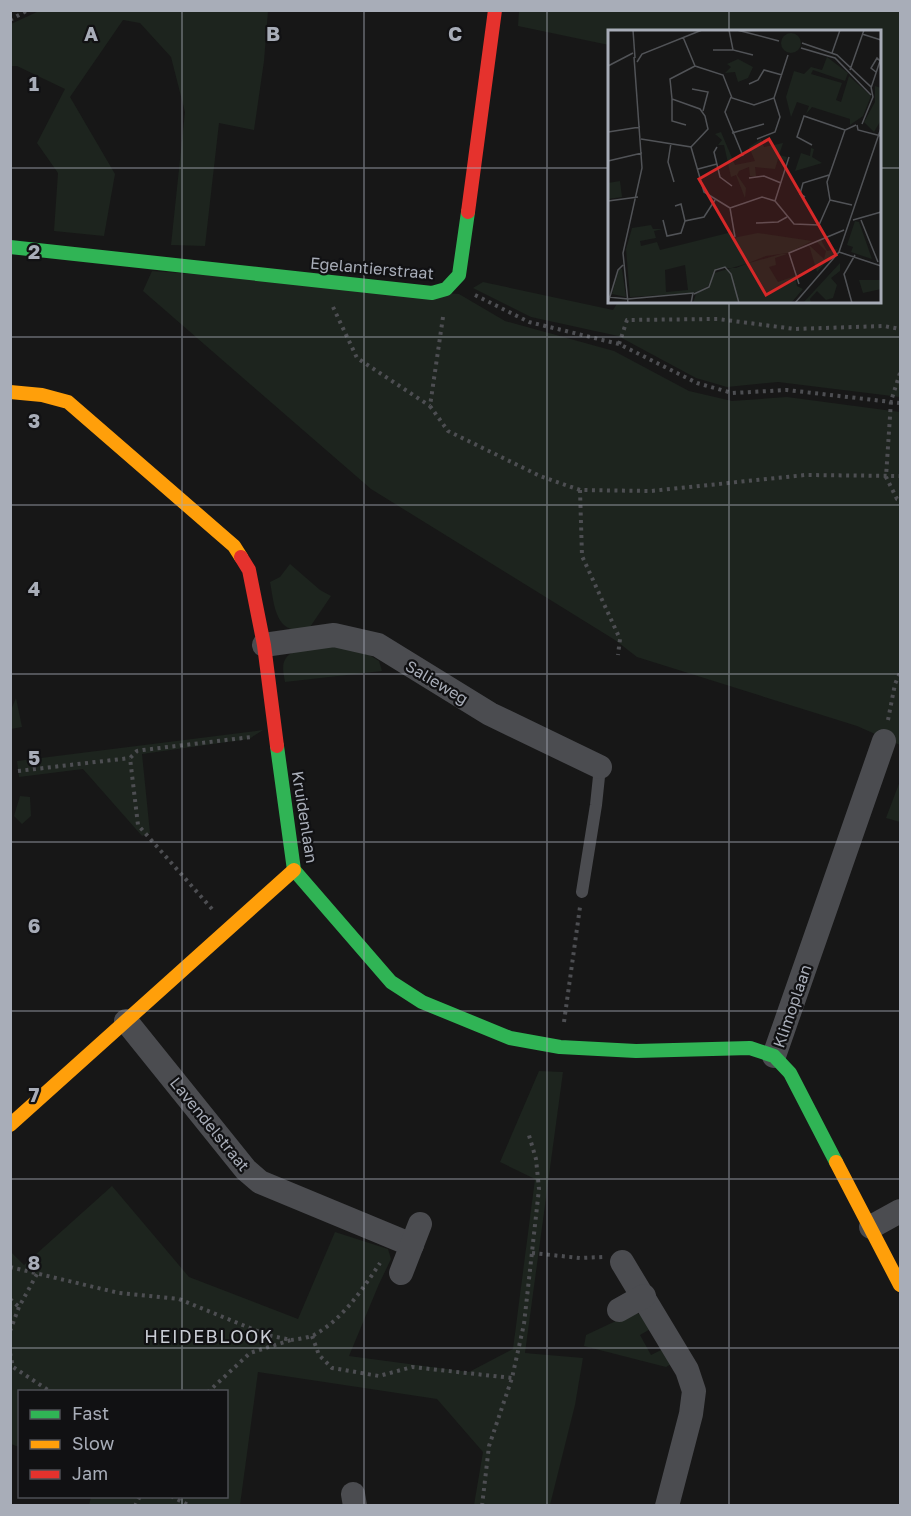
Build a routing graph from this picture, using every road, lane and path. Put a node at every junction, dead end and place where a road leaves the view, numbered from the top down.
1 (495, 10) edge
2 (26, 11) edge
3 (10, 20) edge
4 (10, 247) edge
5 (474, 294) dead end
6 (328, 297) dead end
7 (445, 307) dead end
8 (900, 329) edge
9 (620, 344) junction
10 (900, 373) edge
11 (10, 392) edge
12 (891, 401) junction
13 (900, 403) edge
14 (430, 405) junction
15 (900, 476) edge
16 (886, 477) junction
17 (580, 490) junction
18 (900, 500) edge
19 (264, 645) junction
20 (618, 655) dead end
21 (900, 673) edge
22 (260, 736) dead end
23 (884, 741) joint
24 (130, 758) junction
25 (600, 767) joint
26 (18, 771) dead end
27 (294, 870) junction
28 (582, 892) joint
29 (228, 927) junction
30 (126, 1021) junction
31 (563, 1029) dead end
32 (774, 1056) junction
33 (10, 1125) edge
34 (528, 1132) dead end
35 (900, 1211) edge
36 (871, 1227) junction
37 (532, 1252) junction
38 (580, 1258) dead end
39 (622, 1262) dead end
40 (10, 1267) edge
41 (401, 1273) dead end
42 (37, 1274) junction
43 (368, 1281) dead end
44 (900, 1285) edge
45 (644, 1296) junction
46 (10, 1299) edge
47 (19, 1307) junction
48 (619, 1310) dead end
49 (10, 1331) edge
50 (312, 1336) junction
51 (291, 1340) junction
52 (10, 1353) edge
53 (512, 1378) junction
54 (48, 1390) edge
55 (210, 1390) edge
56 (173, 1498) edge
57 (190, 1506) edge
58 (482, 1506) edge
59 (667, 1506) edge

1 - 4 street, Egelantierstraat
2 - 3 path
5 - 9 path
6 - 14 path
7 - 14 path
8 - 9 path
9 - 12 path
10 - 12 path
11 - 19 street, Kruidenlaan
12 - 13 path
12 - 16 path
14 - 17 path
15 - 16 path
16 - 17 path
16 - 18 path
17 - 20 path
19 - 25 street, Salieweg
19 - 27 street, Kruidenlaan
21 - 23 path
22 - 24 path
23 - 32 street, Klimoplaan
24 - 26 path
24 - 29 path
25 - 28 lane
27 - 29 street
27 - 32 street, Kruidenlaan
28 - 31 path
29 - 30 street
30 - 33 street
30 - 41 street, Lavendelstraat
32 - 36 street, Klimoplaan
34 - 37 path
35 - 36 street
36 - 44 street, Klimoplaan
37 - 38 path
37 - 53 path
39 - 45 street
40 - 42 path
42 - 47 path
42 - 51 path
43 - 50 path
45 - 48 street
45 - 59 street
46 - 47 path
47 - 49 path
50 - 51 path
50 - 53 path
51 - 55 path
52 - 54 path
53 - 58 path
56 - 57 path

